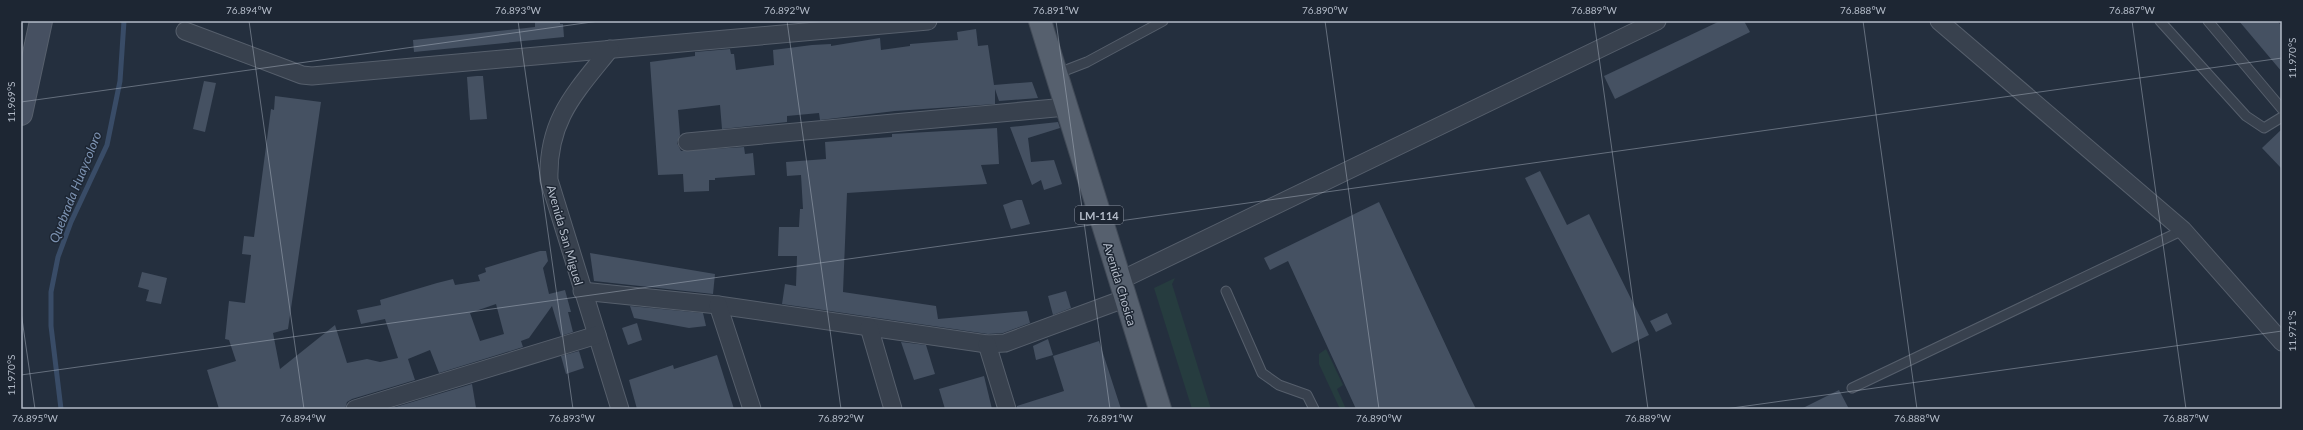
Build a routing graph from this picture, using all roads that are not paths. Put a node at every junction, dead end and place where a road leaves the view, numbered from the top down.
1 (41, 21) edge
2 (928, 21) edge
3 (1040, 21) edge
4 (1163, 21) edge
5 (1657, 21) edge
6 (1939, 21) edge
7 (2160, 21) edge
8 (2208, 21) edge
9 (185, 31) dead end
10 (610, 49) junction
11 (1056, 74) junction
12 (1066, 107) junction
13 (2282, 109) edge
14 (21, 114) edge
15 (2282, 117) edge
16 (687, 142) dead end
17 (2183, 230) junction
18 (1122, 290) junction
19 (582, 291) junction
20 (1226, 291) dead end
21 (718, 305) junction
22 (869, 327) junction
23 (597, 335) junction
24 (2282, 342) edge
25 (987, 344) junction
26 (1852, 388) dead end
27 (356, 409) edge
28 (620, 409) edge
29 (752, 409) edge
30 (893, 409) edge
31 (1007, 409) edge
32 (1160, 409) edge
33 (1314, 409) edge

1 - 14 main road
2 - 10 street
3 - 11 main road, Avenida Chosica / LM-114
4 - 11 lane
5 - 18 street
6 - 17 street
7 - 15 lane
8 - 13 lane
9 - 10 street
10 - 19 street, Avenida San Miguel
11 - 12 main road, Avenida Chosica / LM-114
12 - 16 street
12 - 18 main road, Avenida Chosica / LM-114
17 - 24 street
17 - 26 lane
18 - 25 street
18 - 32 main road, Avenida Chosica / LM-114
19 - 21 street
19 - 23 street, Avenida San Miguel
20 - 33 lane
21 - 22 street
21 - 29 street
22 - 25 street
22 - 30 street
23 - 27 street
23 - 28 street, Avenida San Miguel
25 - 31 street

